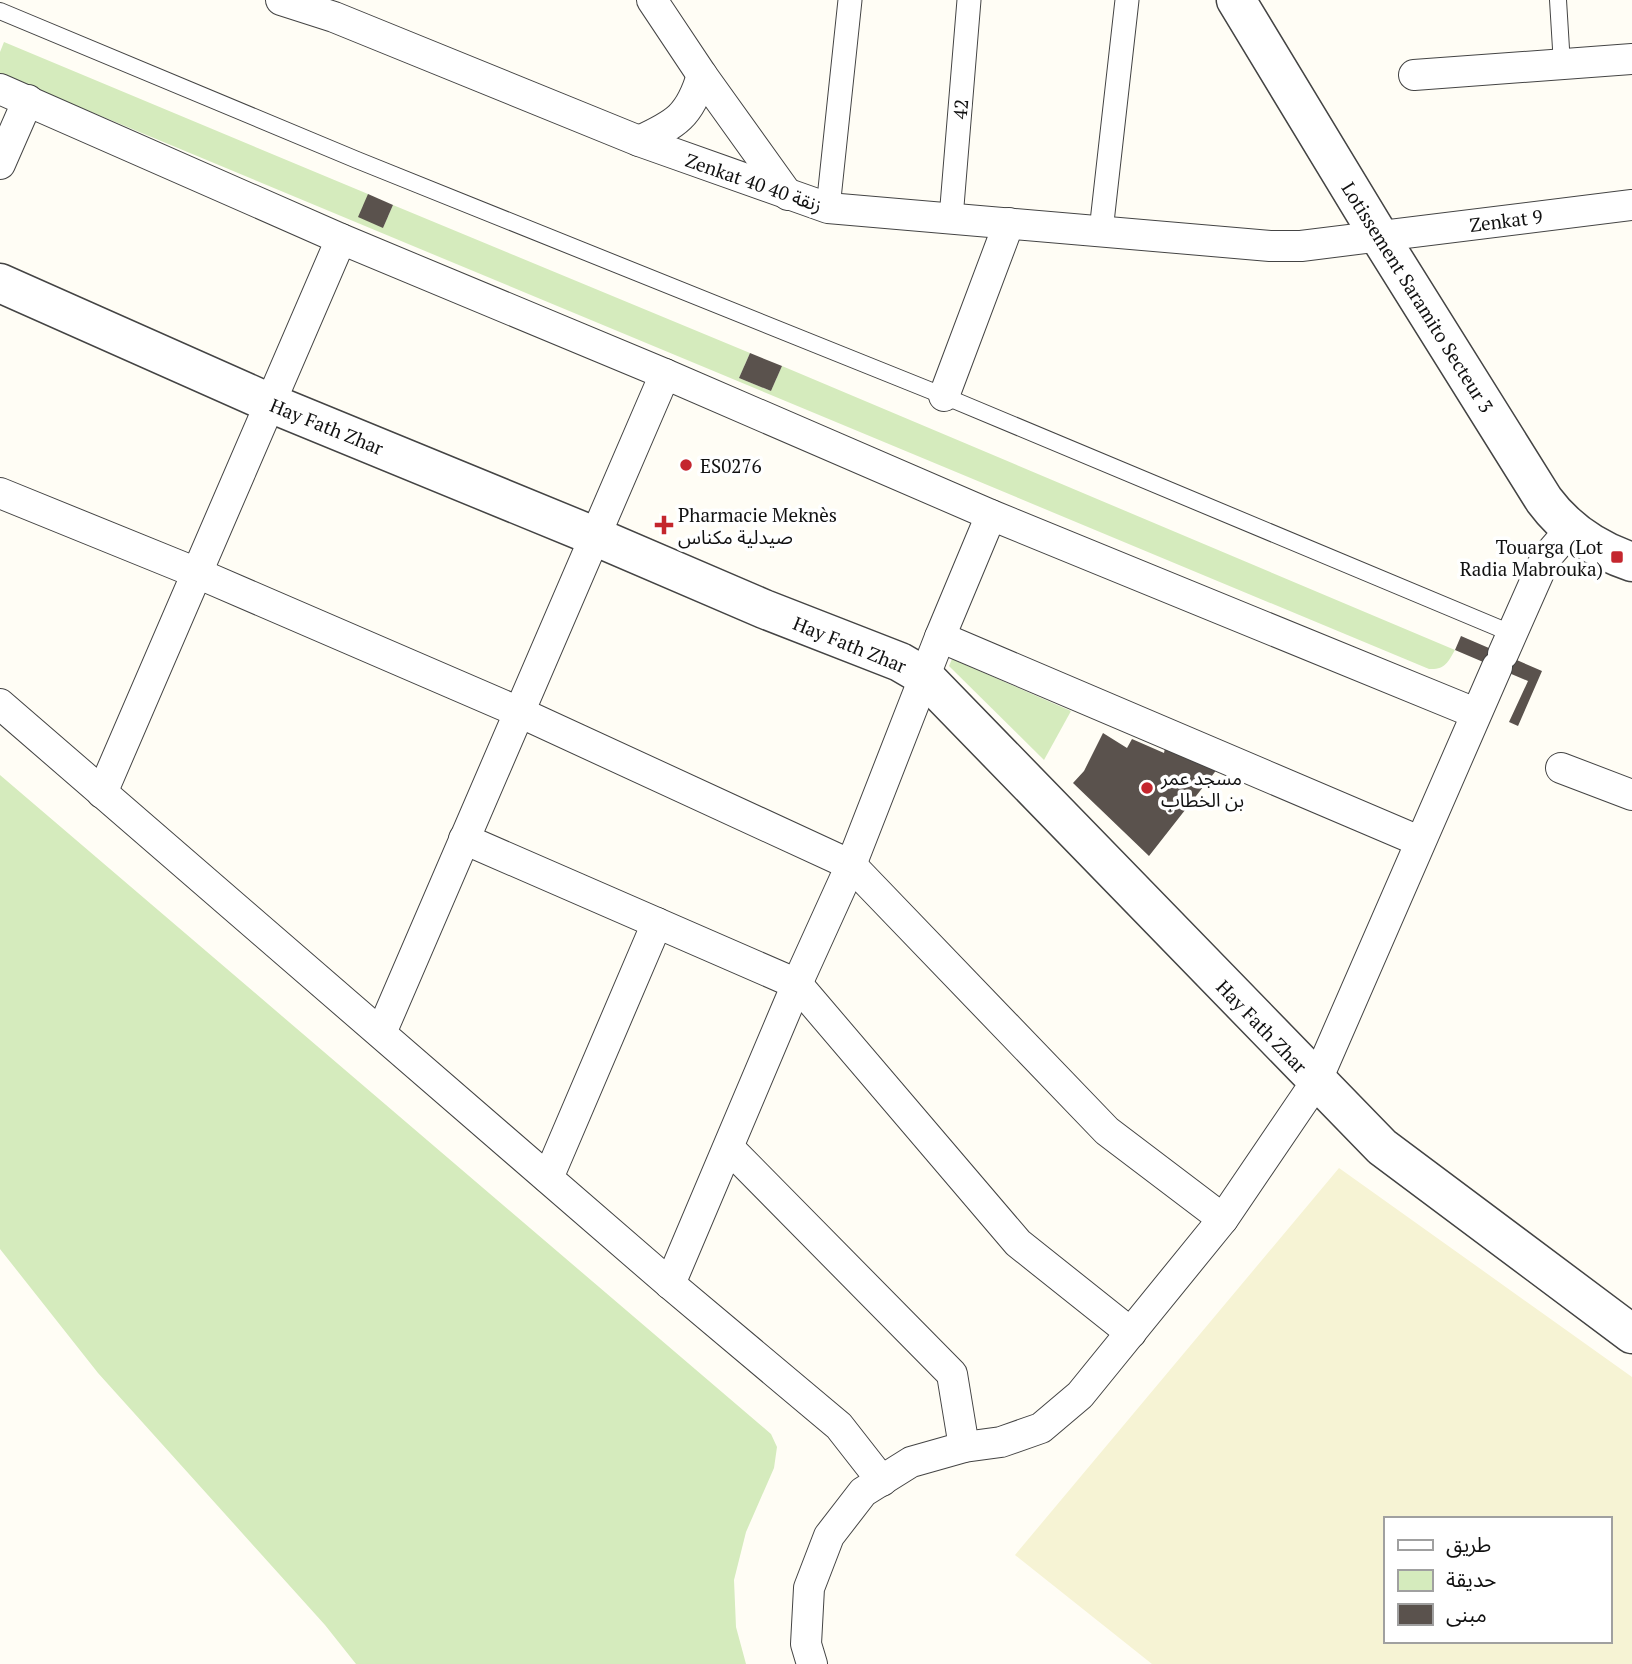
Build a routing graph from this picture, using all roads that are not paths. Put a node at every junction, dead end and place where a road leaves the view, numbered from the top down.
1 (281, 0) edge
2 (652, 0) edge
3 (850, 0) edge
4 (969, 0) edge
5 (1127, 0) edge
6 (1236, 0) edge
7 (1558, 0) edge
8 (0, 11) edge
9 (1632, 59) edge
10 (1562, 65) junction
11 (702, 75) junction
12 (1414, 75) dead end
13 (0, 89) edge
14 (28, 100) junction
15 (639, 141) junction
16 (0, 164) edge
17 (788, 195) junction
18 (1632, 205) edge
19 (828, 208) junction
20 (951, 218) junction
21 (1009, 223) junction
22 (1101, 231) junction
23 (1379, 236) junction
24 (341, 239) junction
25 (0, 283) edge
26 (665, 374) junction
27 (944, 396) junction
28 (270, 403) junction
29 (0, 493) edge
30 (991, 515) junction
31 (1570, 530) junction
32 (594, 536) junction
33 (1632, 562) edge
34 (197, 573) junction
35 (940, 636) junction
36 (1504, 652) junction
37 (924, 676) junction
38 (0, 705) edge
39 (519, 712) junction
40 (1475, 713) junction
41 (1561, 768) dead end
42 (102, 793) junction
43 (1632, 795) edge
44 (464, 839) junction
45 (1419, 841) junction
46 (851, 865) junction
47 (657, 923) junction
48 (797, 984) junction
49 (381, 1033) junction
50 (1316, 1082) junction
51 (729, 1148) junction
52 (548, 1178) junction
53 (1223, 1219) junction
54 (670, 1284) junction
55 (1131, 1333) junction
56 (1632, 1334) edge
57 (964, 1447) junction
58 (882, 1481) junction
59 (812, 1664) edge

1 - 15 street, Zenkat 40 زنقة 40
2 - 11 street
3 - 19 street
4 - 20 street, 42
5 - 22 street
6 - 23 street, Lotissement Saramito Secteur 3
7 - 10 lane
8 - 27 lane
9 - 10 street
10 - 12 street
11 - 15 street
11 - 17 street
13 - 14 street
14 - 16 street
14 - 24 street
15 - 17 street, Zenkat 40 زنقة 40
17 - 19 street, Zenkat 40 زنقة 40
18 - 23 street, Zenkat 9
19 - 20 street, Zenkat 40 زنقة 40
20 - 21 street, Zenkat 40 زنقة 40
21 - 22 street, Zenkat 40 زنقة 40
21 - 27 street
22 - 23 street, Zenkat 40 زنقة 40
23 - 31 street, Lotissement Saramito Secteur 3
24 - 26 street
24 - 28 street
25 - 28 street, Hay Fath Zhar
26 - 30 street
26 - 32 street
27 - 36 lane
28 - 32 street, Hay Fath Zhar
28 - 34 street
29 - 34 street
30 - 35 street
30 - 40 street
31 - 33 street, Lotissement Saramito Secteur 3
31 - 36 street
32 - 37 street, Hay Fath Zhar
32 - 39 street
34 - 39 street
34 - 42 street
35 - 37 street
35 - 45 street
36 - 40 street
37 - 46 street
37 - 50 street, Hay Fath Zhar
38 - 42 street
39 - 44 street
39 - 46 street
40 - 45 street
41 - 43 street
42 - 49 street
44 - 47 street
44 - 49 street
45 - 50 street
46 - 48 street
46 - 53 street
47 - 48 street
47 - 52 street
48 - 51 street
48 - 55 street
49 - 52 street
50 - 53 street
50 - 56 street, Hay Fath Zhar
51 - 54 street
51 - 57 street
52 - 54 street
53 - 55 street
54 - 58 street
55 - 57 street
57 - 58 street
58 - 59 street

